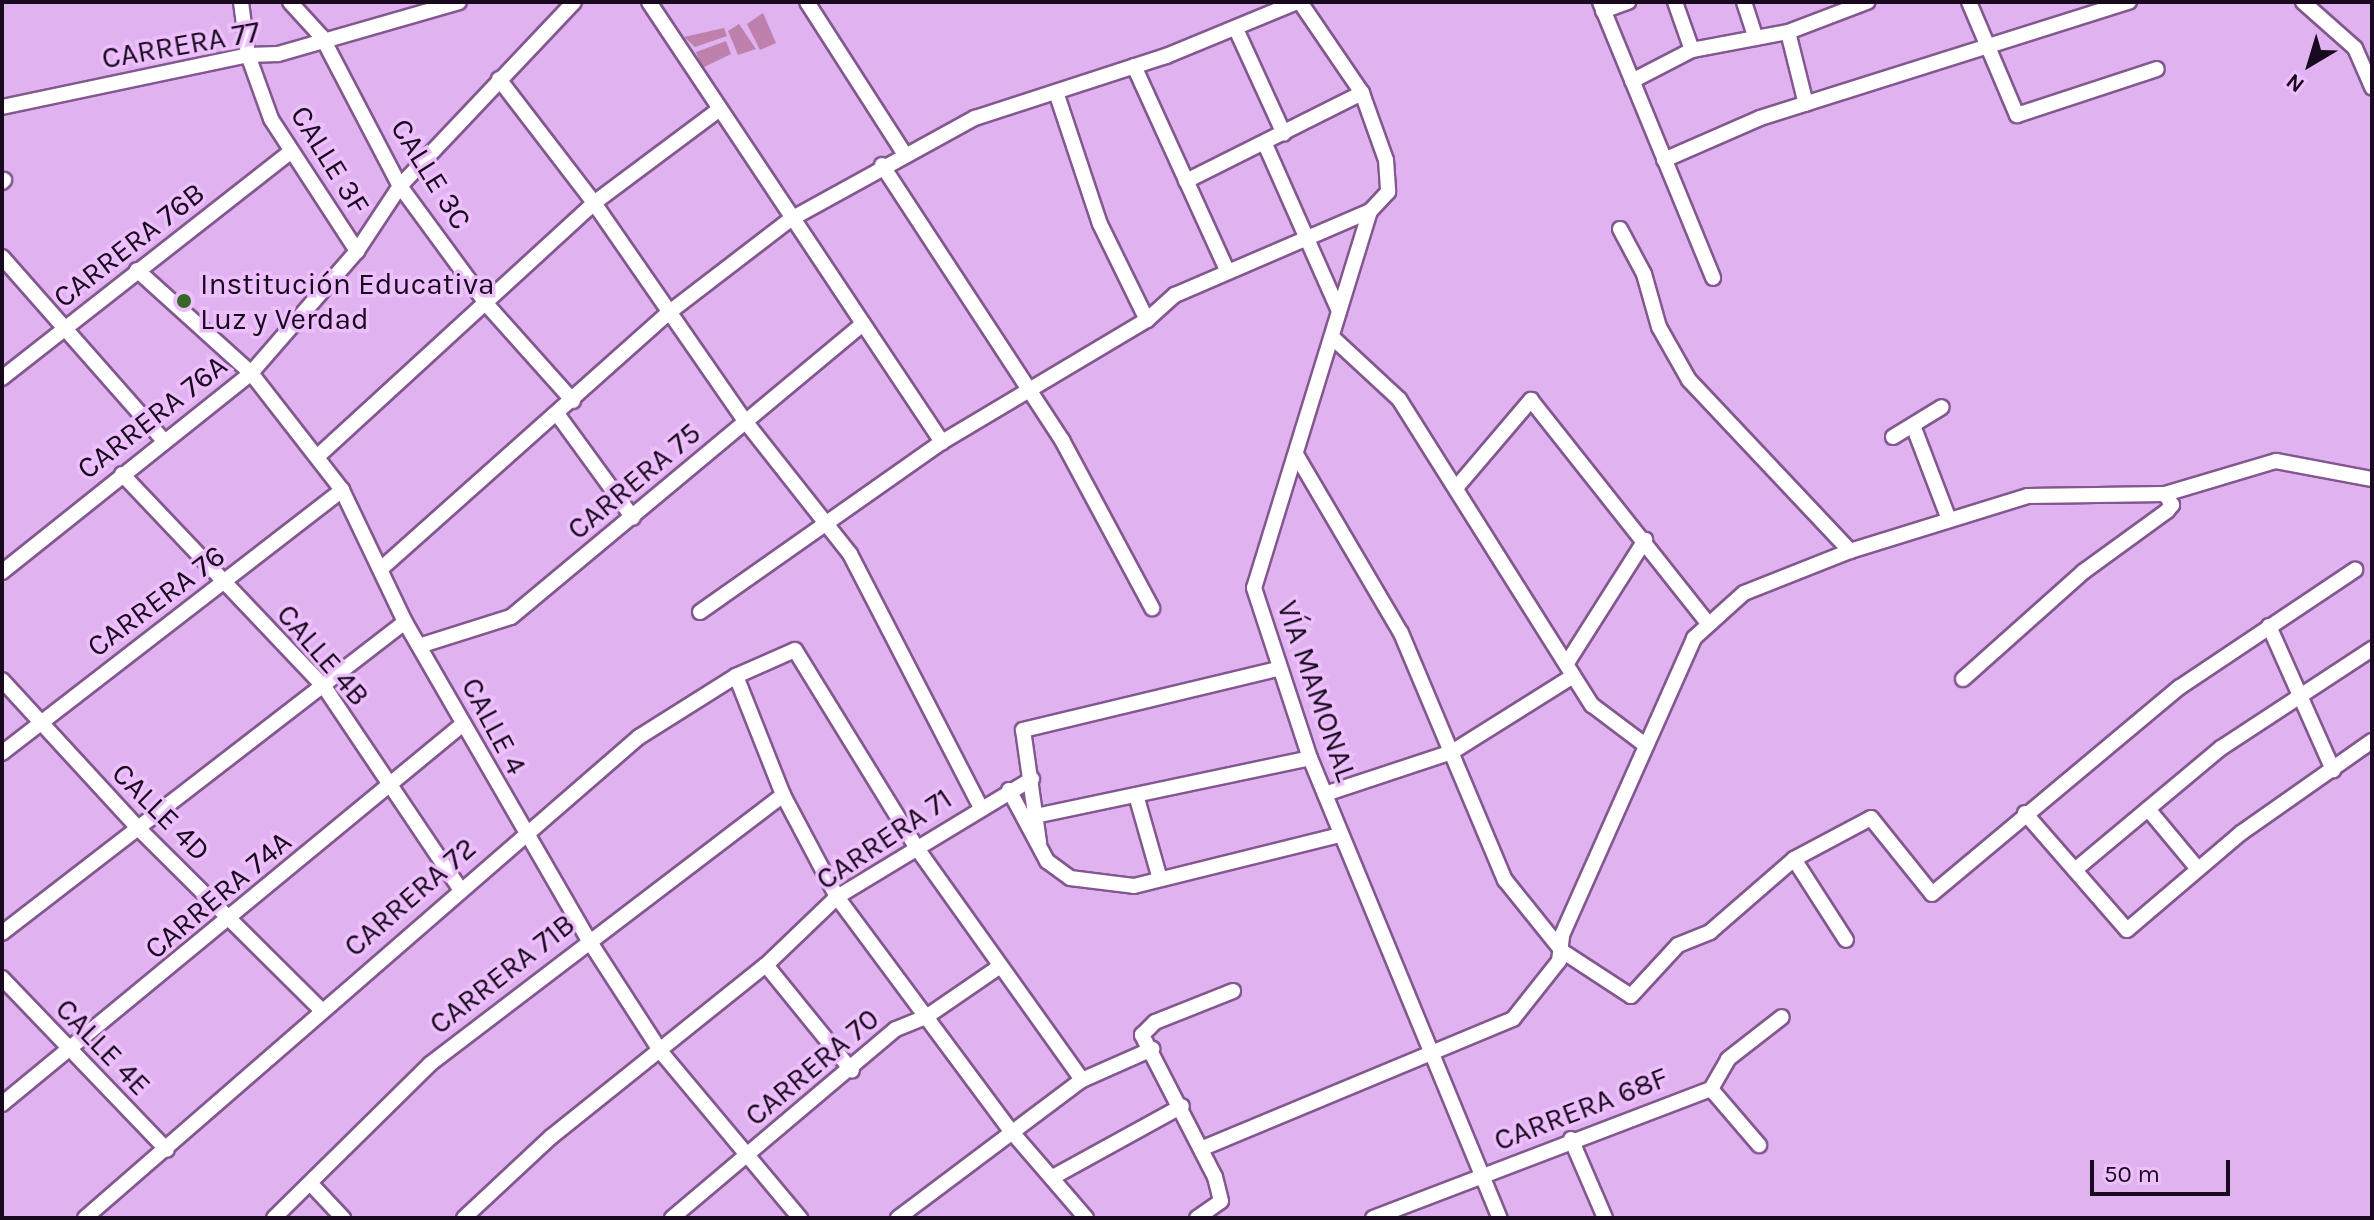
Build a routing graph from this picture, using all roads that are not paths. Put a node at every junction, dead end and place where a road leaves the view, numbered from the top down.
1 (241, 2) edge
2 (290, 2) edge
3 (459, 2) edge
4 (574, 2) edge
5 (649, 2) edge
6 (807, 2) edge
7 (1298, 2) edge
8 (1628, 2) edge
9 (1675, 2) edge
10 (1744, 2) edge
11 (1867, 2) edge
12 (1969, 2) edge
13 (2129, 2) edge
14 (2303, 2) edge
15 (1602, 6) edge
16 (1236, 29) junction
17 (1788, 32) junction
18 (322, 37) junction
19 (1756, 38) junction
20 (1987, 44) junction
21 (1692, 50) junction
22 (248, 55) junction
23 (1134, 66) junction
24 (2157, 69) dead end
25 (499, 79) junction
26 (1632, 81) junction
27 (2372, 87) edge
28 (1056, 92) junction
29 (1362, 93) junction
30 (1806, 104) junction
31 (2, 107) edge
32 (717, 111) junction
33 (1284, 134) junction
34 (1265, 144) junction
35 (904, 153) junction
36 (288, 154) junction
37 (1664, 160) junction
38 (882, 165) junction
39 (1186, 181) junction
40 (400, 186) junction
41 (594, 203) junction
42 (1370, 211) junction
43 (791, 219) junction
44 (1620, 229) dead end
45 (1306, 239) junction
46 (357, 251) junction
47 (2, 257) edge
48 (137, 270) junction
49 (1227, 270) junction
50 (1713, 278) dead end
51 (489, 307) junction
52 (1339, 311) junction
53 (667, 314) junction
54 (1147, 320) junction
55 (863, 324) junction
56 (65, 329) junction
57 (1332, 337) junction
58 (251, 373) junction
59 (2, 378) edge
60 (1025, 387) junction
61 (573, 401) junction
62 (1942, 407) dead end
63 (558, 415) junction
64 (745, 421) junction
65 (1914, 428) junction
66 (1893, 437) dead end
67 (164, 441) junction
68 (942, 442) junction
69 (318, 456) junction
70 (1297, 456) junction
71 (122, 474) junction
72 (2372, 479) edge
73 (1456, 488) junction
74 (342, 490) junction
75 (2165, 494) junction
76 (1948, 517) junction
77 (633, 518) junction
78 (825, 522) junction
79 (1645, 540) junction
80 (1850, 551) junction
81 (383, 567) junction
82 (2355, 570) dead end
83 (2, 572) edge
84 (223, 583) junction
85 (1152, 608) dead end
86 (700, 612) dead end
87 (1706, 621) junction
88 (405, 622) junction
89 (2269, 626) junction
90 (422, 645) junction
91 (2372, 649) edge
92 (1277, 669) junction
93 (1570, 669) junction
94 (736, 676) junction
95 (1963, 679) dead end
96 (2, 680) edge
97 (325, 688) junction
98 (2299, 697) junction
99 (39, 722) junction
100 (463, 724) junction
101 (2372, 741) edge
102 (1644, 744) junction
103 (1452, 752) junction
104 (2, 753) edge
105 (1310, 758) junction
106 (2333, 770) junction
107 (1032, 779) junction
108 (389, 784) junction
109 (1009, 790) junction
110 (1325, 794) junction
111 (783, 795) junction
112 (1136, 795) junction
113 (980, 806) junction
114 (2148, 809) junction
115 (2025, 813) junction
116 (1040, 815) junction
117 (137, 827) junction
118 (522, 833) junction
119 (1340, 835) junction
120 (1039, 846) junction
121 (916, 847) junction
122 (1794, 859) junction
123 (2198, 869) junction
124 (2075, 870) junction
125 (1160, 879) junction
126 (460, 889) junction
127 (837, 897) junction
128 (232, 920) junction
129 (2, 933) edge
130 (588, 939) junction
131 (1846, 940) dead end
132 (1562, 951) junction
133 (766, 965) junction
134 (999, 967) junction
135 (2, 978) edge
136 (1233, 991) dead end
137 (321, 1010) junction
138 (926, 1017) junction
139 (1782, 1017) dead end
140 (1152, 1049) junction
141 (67, 1050) junction
142 (661, 1052) junction
143 (1430, 1054) junction
144 (852, 1071) junction
145 (1082, 1080) junction
146 (1711, 1089) junction
147 (2, 1104) edge
148 (1182, 1106) junction
149 (1011, 1131) junction
150 (1571, 1139) junction
151 (1759, 1145) dead end
152 (1203, 1148) junction
153 (167, 1150) junction
154 (745, 1157) junction
155 (1482, 1175) junction
156 (1053, 1177) junction
157 (311, 1184) junction
158 (85, 1218) edge
159 (274, 1218) edge
160 (343, 1218) edge
161 (464, 1218) edge
162 (672, 1218) edge
163 (800, 1218) edge
164 (898, 1218) edge
165 (1086, 1218) edge
166 (1197, 1218) edge
167 (1373, 1218) edge
168 (1500, 1218) edge
169 (1605, 1218) edge

1 - 22 street, CALLE 3F
2 - 18 street, CALLE 3C
3 - 18 street, CARRERA 77
4 - 25 street, CARRERA 76A
5 - 32 street
6 - 35 street
7 - 16 street
7 - 29 street, VÍA MAMONAL
8 - 15 street
9 - 21 street
10 - 19 street
11 - 17 street
12 - 20 street
13 - 20 street
14 - 27 street
15 - 26 street
16 - 23 street
16 - 33 street
17 - 19 street
17 - 30 street
18 - 22 street, CARRERA 77
18 - 40 street, CALLE 3C
19 - 21 street
20 - 24 street
20 - 30 street
21 - 26 street
22 - 31 street, CARRERA 77
22 - 36 street, CALLE 3F
23 - 28 street
23 - 39 street
25 - 40 street, CARRERA 76A
25 - 41 street
26 - 37 street
28 - 35 street
28 - 54 street
29 - 33 street
29 - 42 street, VÍA MAMONAL
30 - 37 street
32 - 41 street
32 - 43 street
33 - 34 street
34 - 39 street
34 - 45 street
35 - 38 street
36 - 46 street, CALLE 3F
36 - 48 street, CARRERA 76B
37 - 50 street
38 - 43 street
38 - 60 street
39 - 49 street
40 - 46 street, CARRERA 76A
40 - 51 street, CALLE 3C
41 - 51 street
41 - 53 street
42 - 45 street
42 - 52 street, VÍA MAMONAL
43 - 53 street
43 - 55 street
44 - 80 street
45 - 49 street
45 - 52 street
46 - 58 street, CARRERA 76A
47 - 56 street
48 - 56 street, CARRERA 76B
48 - 58 street, CALLE 4
49 - 54 street
51 - 61 street, CALLE 3C
51 - 69 street
52 - 57 street, VÍA MAMONAL
53 - 61 street
53 - 64 street
54 - 60 street
55 - 64 street, CARRERA 75
55 - 68 street
56 - 59 street, CARRERA 76B
56 - 67 street
57 - 70 street, VÍA MAMONAL
57 - 73 street
58 - 67 street, CARRERA 76A
58 - 69 street, CALLE 4
60 - 68 street
60 - 85 street
61 - 63 street
62 - 65 street
63 - 77 street
63 - 81 street
64 - 77 street, CARRERA 75
64 - 78 street
65 - 66 street
65 - 76 street
67 - 71 street, CARRERA 76A
68 - 78 street
69 - 74 street, CALLE 4
70 - 92 street, VÍA MAMONAL
70 - 103 street
71 - 83 street, CARRERA 76A
71 - 84 street, CALLE 4B
72 - 75 street
73 - 79 street
73 - 93 street
74 - 81 street, CALLE 4
74 - 84 street, CARRERA 76
75 - 76 street
75 - 95 street
76 - 80 street
77 - 90 street, CARRERA 75
78 - 86 street
78 - 113 street
79 - 87 street
79 - 93 street
80 - 87 street
81 - 88 street, CALLE 4
82 - 89 street
84 - 97 street, CALLE 4B
84 - 99 street, CARRERA 76
87 - 102 street
88 - 90 street, CALLE 4
88 - 97 street
89 - 98 street
89 - 115 street
90 - 100 street, CALLE 4
91 - 98 street
92 - 105 street, VÍA MAMONAL
92 - 107 street
93 - 102 street
93 - 103 street
94 - 111 street
94 - 118 street, CARRERA 72
94 - 121 street, CARRERA 72
96 - 99 street, CALLE 4D
97 - 108 street, CALLE 4B
97 - 117 street
98 - 106 street
98 - 114 street
99 - 104 street, CARRERA 76
99 - 117 street, CALLE 4D
100 - 108 street, CARRERA 74A
100 - 118 street, CALLE 4
101 - 106 street
102 - 132 street
103 - 110 street
103 - 132 street
105 - 110 street, VÍA MAMONAL
105 - 112 street
106 - 123 street
107 - 109 street, CARRERA 71
107 - 116 street
108 - 126 street, CALLE 4B
108 - 128 street, CARRERA 74A
109 - 113 street, CARRERA 71
109 - 120 street
110 - 119 street, VÍA MAMONAL
111 - 127 street
111 - 130 street, CARRERA 71B
112 - 116 street
112 - 125 street
113 - 121 street, CARRERA 71
114 - 123 street
114 - 124 street
115 - 122 street
115 - 124 street
116 - 120 street
117 - 128 street, CALLE 4D
117 - 129 street
118 - 126 street, CARRERA 72
118 - 130 street, CALLE 4
119 - 125 street
119 - 143 street, VÍA MAMONAL
120 - 125 street
121 - 127 street, CARRERA 71
121 - 134 street
122 - 131 street
122 - 132 street
123 - 124 street
126 - 137 street, CARRERA 72
127 - 133 street, CARRERA 71
127 - 138 street
128 - 137 street, CALLE 4D
128 - 141 street, CARRERA 74A
130 - 142 street, CALLE 4
130 - 157 street, CARRERA 71B
132 - 143 street
133 - 142 street, CARRERA 71
133 - 144 street
134 - 138 street, CARRERA 70
134 - 145 street
135 - 141 street, CALLE 4E
136 - 140 street
137 - 153 street, CARRERA 72
138 - 144 street, CARRERA 70
138 - 149 street
139 - 146 street, CARRERA 68F
140 - 145 street
140 - 148 street
141 - 147 street, CARRERA 74A
141 - 153 street, CALLE 4E
142 - 154 street, CALLE 4
142 - 161 street, CARRERA 71
143 - 152 street
143 - 155 street, VÍA MAMONAL
144 - 154 street, CARRERA 70
145 - 149 street
146 - 150 street, CARRERA 68F
146 - 151 street
148 - 152 street
148 - 156 street
149 - 156 street
149 - 164 street
150 - 155 street, CARRERA 68F
150 - 169 street
152 - 166 street
153 - 158 street, CARRERA 72
154 - 162 street, CARRERA 70
154 - 163 street, CALLE 4
155 - 167 street, CARRERA 68F
155 - 168 street, VÍA MAMONAL
156 - 165 street
157 - 159 street, CARRERA 71B
157 - 160 street

